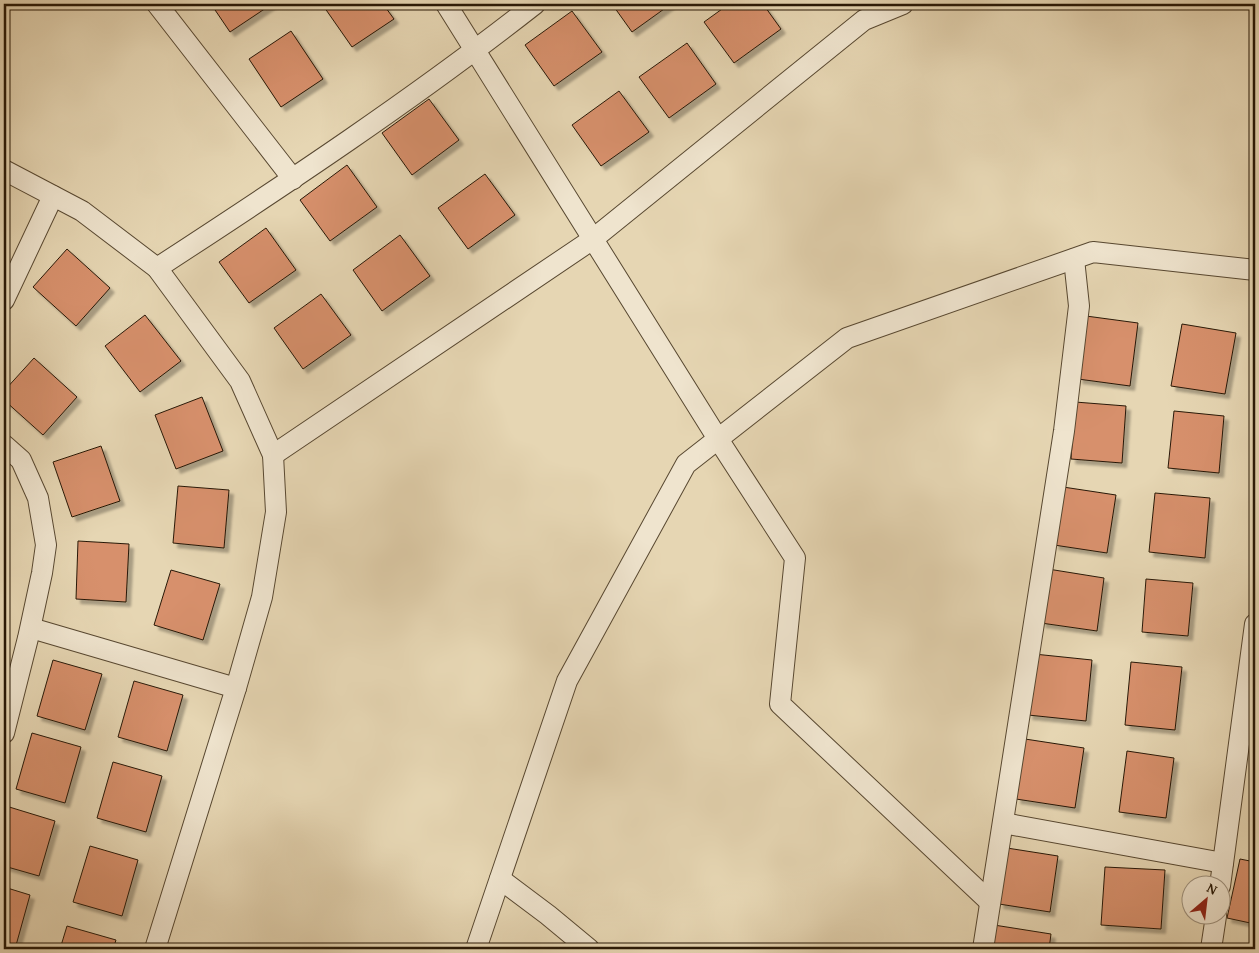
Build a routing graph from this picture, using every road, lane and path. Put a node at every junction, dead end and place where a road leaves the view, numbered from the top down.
1 (157, 4) edge
2 (446, 4) edge
3 (535, 4) edge
4 (903, 4) edge
5 (476, 50) junction
6 (4, 170) edge
7 (293, 179) junction
8 (53, 196) junction
9 (593, 240) junction
10 (1074, 259) junction
11 (157, 268) junction
12 (1255, 270) edge
13 (4, 300) edge
14 (718, 439) junction
15 (4, 445) edge
16 (273, 455) junction
17 (1255, 624) edge
18 (31, 628) junction
19 (236, 688) junction
20 (4, 733) edge
21 (1248, 736) edge
22 (1003, 823) junction
23 (1223, 863) junction
24 (1221, 876) edge
25 (500, 879) junction
26 (990, 902) junction
27 (1214, 926) edge
28 (155, 949) edge
29 (476, 949) edge
30 (589, 949) edge
31 (983, 949) edge
32 (1211, 949) edge

1 - 7 street
2 - 5 street
3 - 5 street
4 - 9 street
5 - 7 street
5 - 9 street
6 - 8 street
7 - 11 street
8 - 11 street
8 - 13 street
9 - 14 street
9 - 16 street
10 - 12 street
10 - 14 street
10 - 22 street
11 - 16 street
14 - 25 street
14 - 26 street
15 - 18 street
16 - 19 street
17 - 21 street
18 - 19 street
18 - 20 street
19 - 28 street
21 - 23 street
22 - 23 street
22 - 26 street
23 - 24 street
25 - 29 street
25 - 30 street
26 - 31 street
27 - 32 street

